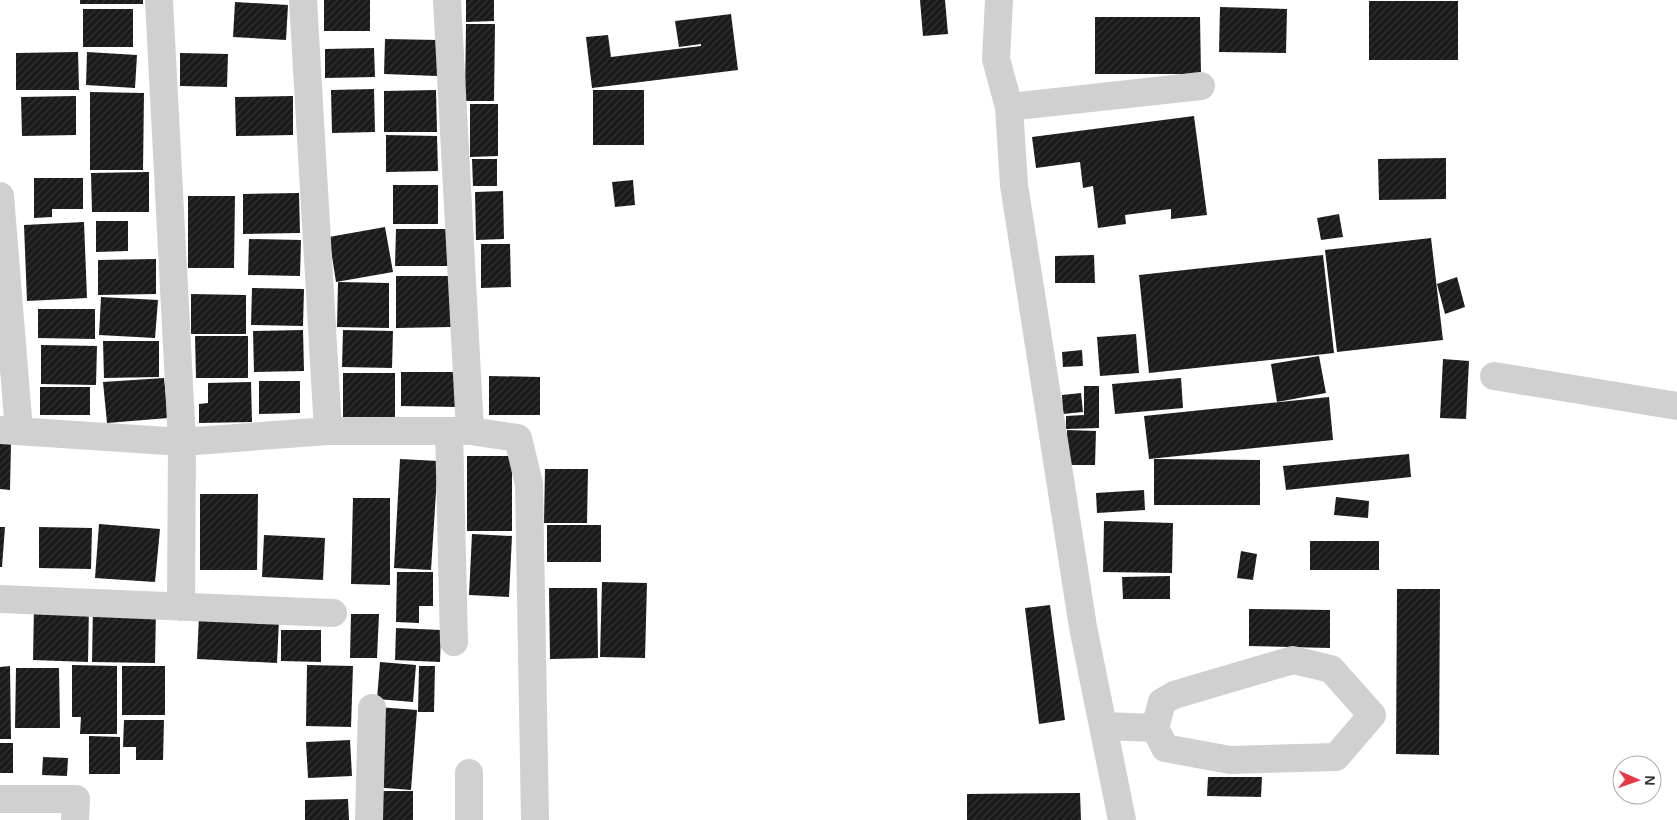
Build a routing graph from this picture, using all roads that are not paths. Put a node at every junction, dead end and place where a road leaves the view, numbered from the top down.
1 (159, 0) edge
2 (303, 0) edge
3 (448, 0) edge
4 (999, 0) edge
5 (1201, 86) dead end
6 (1009, 107) junction
7 (0, 196) edge
8 (1494, 376) dead end
9 (1677, 406) edge
10 (10, 431) edge
11 (328, 431) junction
12 (460, 431) junction
13 (182, 442) junction
14 (0, 599) edge
15 (181, 606) junction
16 (334, 613) dead end
17 (454, 642) dead end
18 (372, 708) dead end
19 (1102, 726) junction
20 (1155, 728) junction
21 (470, 774) dead end
22 (0, 799) edge
23 (75, 820) edge
24 (369, 820) edge
25 (469, 820) edge
26 (534, 820) edge
27 (1122, 820) edge

1 - 13 street
2 - 11 street
3 - 12 street
4 - 6 street
5 - 6 street
6 - 19 street
7 - 10 street
8 - 9 street
10 - 13 street
11 - 12 street
11 - 13 street
12 - 17 street
12 - 26 street
13 - 15 street
14 - 15 street
15 - 16 street
18 - 24 street
19 - 20 street
19 - 27 street
20 - 20 street
21 - 25 street
22 - 23 street

